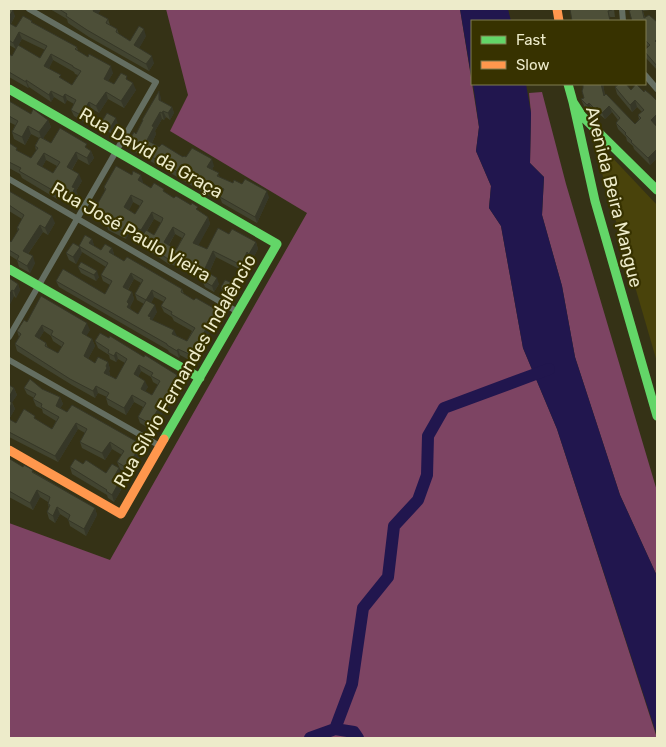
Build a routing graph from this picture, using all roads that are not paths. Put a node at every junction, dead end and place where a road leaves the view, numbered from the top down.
1 (29, 9) edge
2 (646, 76) edge
3 (568, 85) edge
4 (9, 89) edge
5 (657, 89) edge
6 (573, 102) junction
7 (116, 151) junction
8 (9, 179) edge
9 (657, 190) edge
10 (77, 219) junction
11 (277, 244) joint
12 (9, 268) edge
13 (38, 286) junction
14 (238, 312) junction
15 (9, 337) edge
16 (9, 360) edge
17 (200, 378) junction
18 (657, 416) edge
19 (160, 446) junction
20 (9, 450) edge

1 - 7 street
2 - 5 street
3 - 6 street, Avenida Beira Mangue
4 - 7 street, Rua David da Graça
6 - 9 street
6 - 18 street, Avenida Beira Mangue
7 - 10 street
7 - 11 street, Rua David da Graça
8 - 10 street, Rua José Paulo Vieira
10 - 13 street
10 - 14 street, Rua José Paulo Vieira
11 - 14 street, Rua Sílvio Fernandes Indalêncio
12 - 13 street
13 - 15 street
13 - 17 street
14 - 17 street, Rua Sílvio Fernandes Indalêncio
16 - 19 street
17 - 19 street, Rua Sílvio Fernandes Indalêncio
19 - 20 street, Rua Sílvio Fernandes Indalêncio

